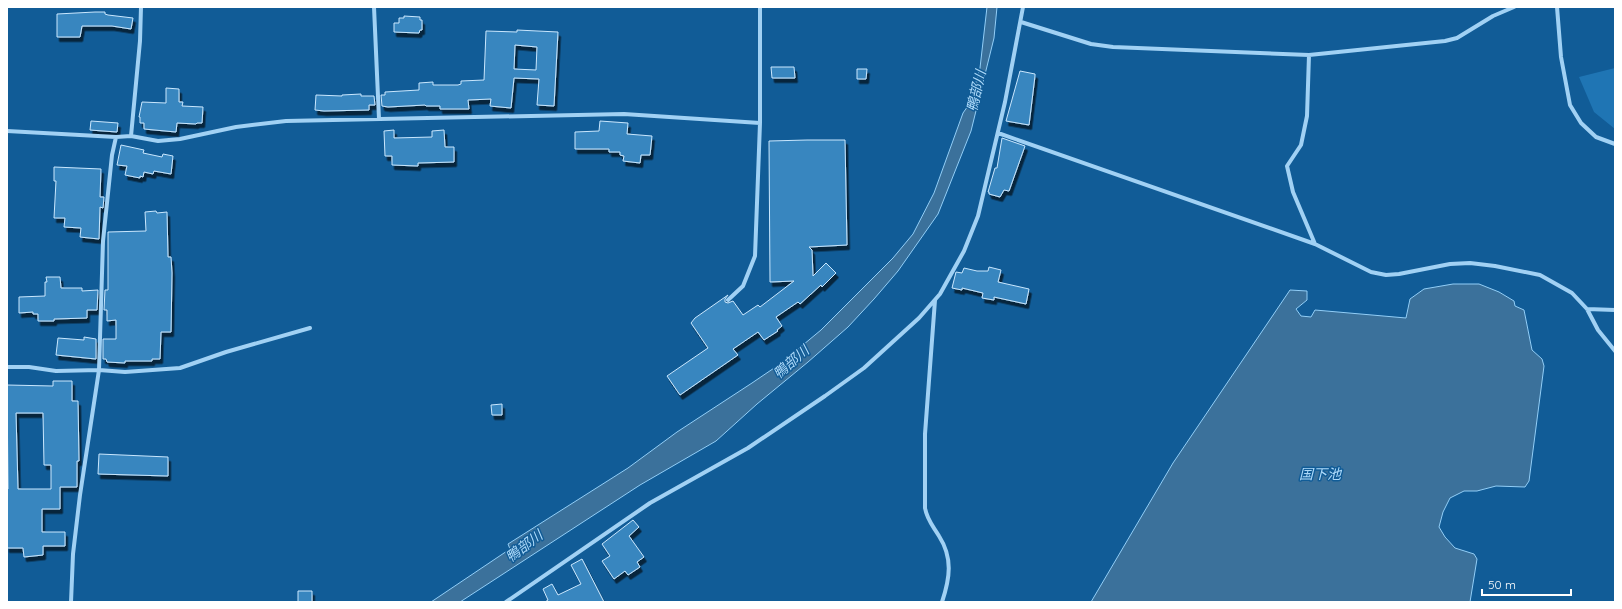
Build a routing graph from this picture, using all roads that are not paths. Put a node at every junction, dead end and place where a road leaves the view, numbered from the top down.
1 (141, 7) edge
2 (374, 7) edge
3 (760, 7) edge
4 (1023, 7) edge
5 (1514, 7) edge
6 (1557, 7) edge
7 (1021, 22) junction
8 (1309, 55) junction
9 (379, 119) junction
10 (760, 123) junction
11 (7, 131) edge
12 (998, 133) junction
13 (131, 136) junction
14 (116, 137) junction
15 (1615, 144) edge
16 (1315, 244) junction
17 (728, 300) dead end
18 (935, 300) junction
19 (1587, 309) junction
20 (1615, 310) edge
21 (310, 328) dead end
22 (1615, 351) edge
23 (7, 367) edge
24 (99, 370) junction
25 (71, 602) edge
26 (506, 602) edge
27 (942, 602) edge

1 - 13 street
2 - 9 street
3 - 10 street
4 - 7 street
5 - 8 street
6 - 15 street
7 - 8 street
7 - 12 street
8 - 16 street
9 - 10 street
9 - 13 street
10 - 17 street
11 - 14 street
12 - 16 street
12 - 18 street
13 - 14 street
14 - 24 street
16 - 19 street
18 - 26 street
18 - 27 street
19 - 20 street
19 - 22 street
21 - 24 street
23 - 24 street
24 - 25 street

